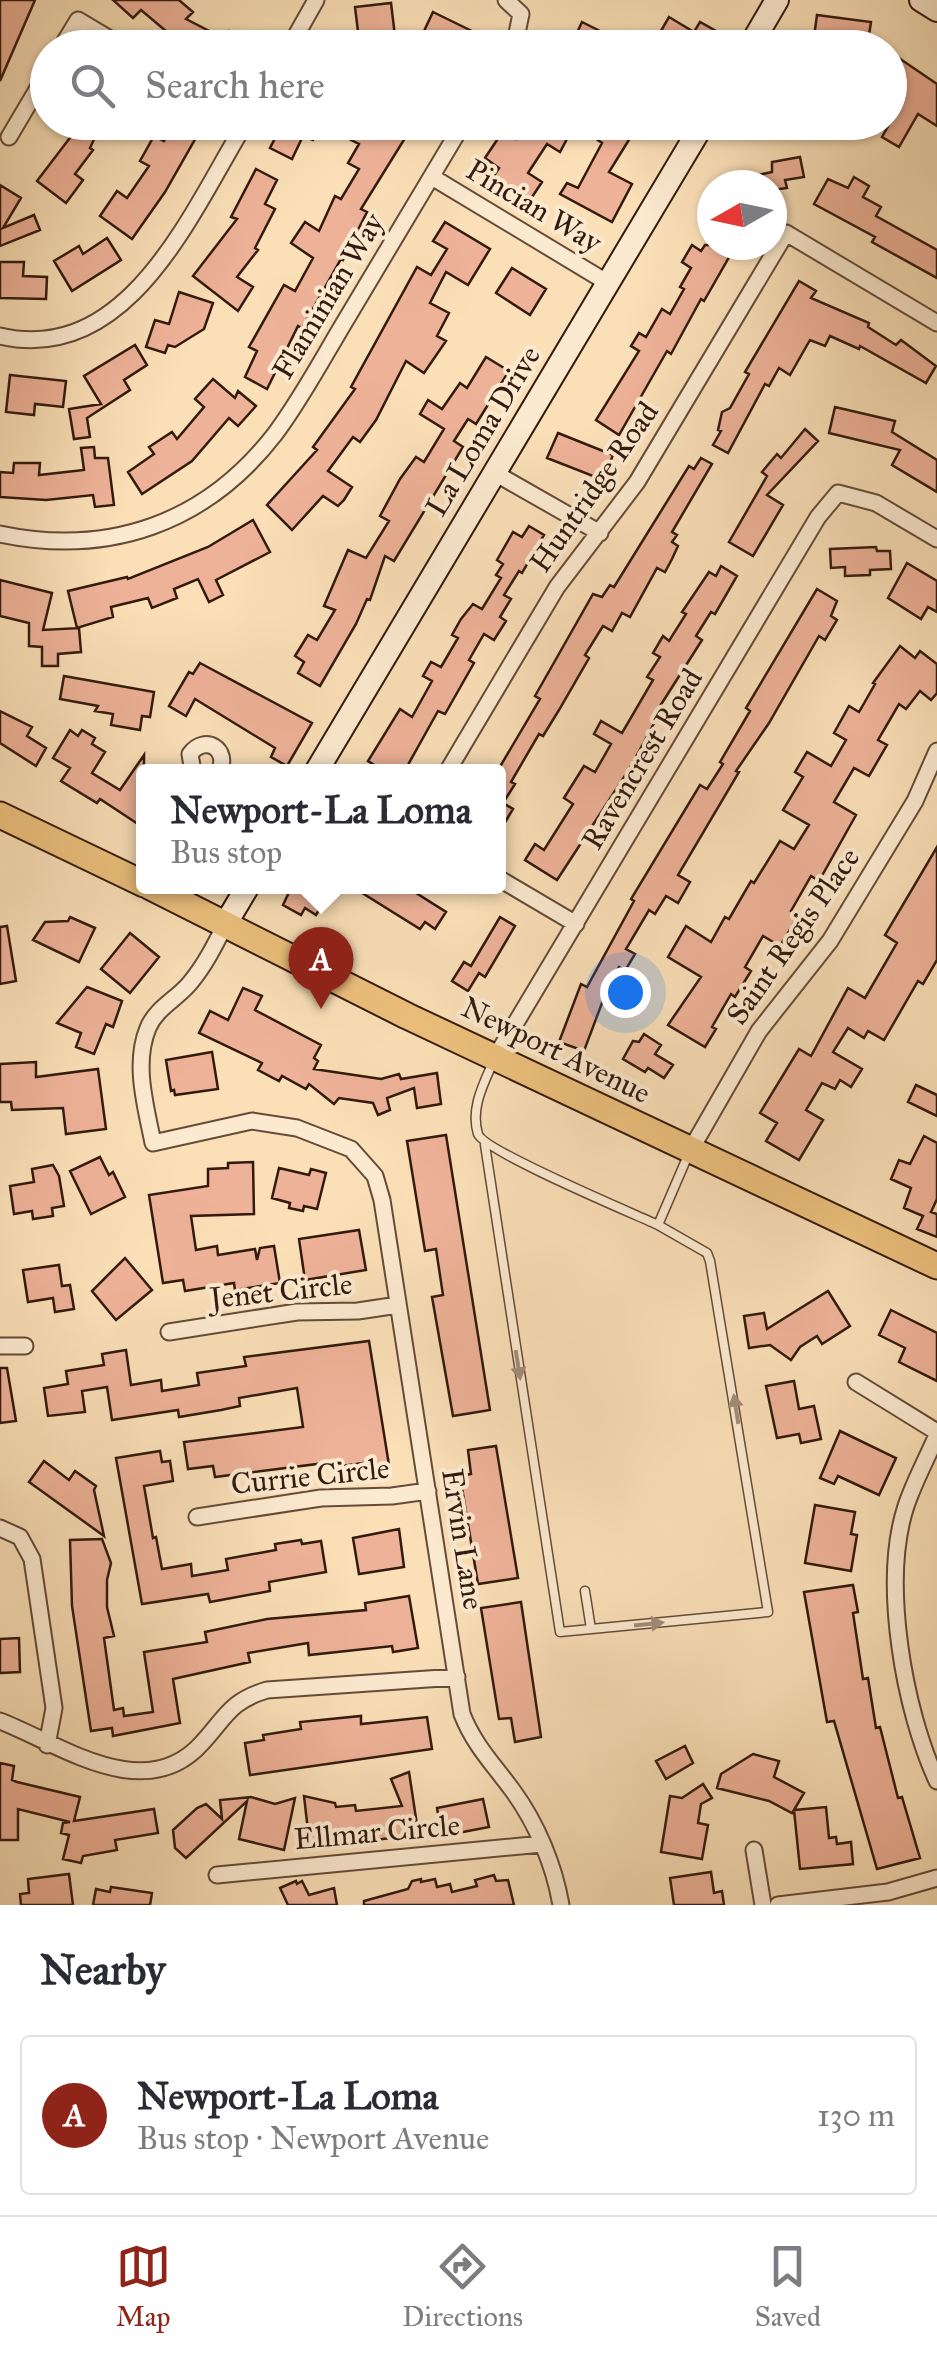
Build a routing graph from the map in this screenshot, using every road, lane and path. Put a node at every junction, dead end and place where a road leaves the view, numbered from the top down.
1 (316, 0) edge
2 (506, 0) edge
3 (777, 0) edge
4 (921, 0) edge
5 (937, 10) edge
6 (72, 30) edge
7 (94, 30) edge
8 (299, 30) edge
9 (517, 30) edge
10 (760, 30) edge
11 (30, 101) edge
12 (9, 137) dead end
13 (235, 140) edge
14 (454, 140) edge
15 (693, 140) edge
16 (432, 177) junction
17 (608, 282) junction
18 (937, 323) edge
19 (0, 336) edge
20 (493, 472) junction
21 (0, 534) edge
22 (600, 534) junction
23 (937, 539) edge
24 (937, 751) edge
25 (190, 764) edge
26 (223, 764) edge
27 (321, 764) edge
28 (452, 764) edge
29 (0, 815) edge
30 (136, 880) edge
31 (506, 883) edge
32 (164, 894) edge
33 (243, 894) edge
34 (226, 924) junction
35 (576, 924) junction
36 (496, 1056) junction
37 (485, 1145) junction
38 (690, 1151) junction
39 (658, 1226) junction
40 (937, 1266) edge
41 (398, 1305) junction
42 (170, 1332) dead end
43 (0, 1346) edge
44 (25, 1346) dead end
45 (856, 1382) dead end
46 (937, 1433) edge
47 (428, 1491) junction
48 (198, 1517) dead end
49 (0, 1528) edge
50 (585, 1591) dead end
51 (592, 1629) junction
52 (457, 1677) junction
53 (0, 1721) edge
54 (47, 1744) junction
55 (937, 1781) edge
56 (542, 1844) junction
57 (754, 1850) dead end
58 (217, 1875) dead end
59 (937, 1878) edge
60 (560, 1905) edge
61 (763, 1905) edge
62 (778, 1905) edge

1 - 8 street
2 - 9 street
3 - 10 main road
4 - 5 main road
6 - 7 street
11 - 12 street
13 - 19 street
14 - 16 street, Flaminian Way
15 - 17 main road, La Loma Drive
16 - 17 street, Pincian Way
16 - 21 street, Flaminian Way
17 - 20 main road, La Loma Drive
18 - 22 street, Huntridge Road
20 - 22 street
20 - 27 main road, La Loma Drive
22 - 28 street, Huntridge Road
23 - 35 street, Ravencrest Road
24 - 38 street, Saint Regis Place
25 - 26 street
29 - 30 main road, Newport Avenue
31 - 35 street
32 - 34 main road, Newport Avenue
33 - 34 main road
34 - 36 main road, Newport Avenue
34 - 41 street, Ervin Lane
35 - 36 street, Ravencrest Road
36 - 37 lane
36 - 38 main road, Newport Avenue
37 - 39 lane
37 -> 51 lane
38 - 39 lane
38 - 40 main road, Newport Avenue
51 -> 39 lane
41 - 42 street, Jenet Circle
41 - 47 street, Ervin Lane
43 - 44 street
45 - 46 street
46 - 55 street
47 - 48 street, Currie Circle
47 - 52 street, Ervin Lane
49 - 54 street
50 - 51 lane
52 - 54 street
52 - 56 street, Ervin Lane
53 - 54 street
56 - 58 street, Ellmar Circle
56 - 60 street, Ervin Lane
57 - 61 street
59 - 62 street

